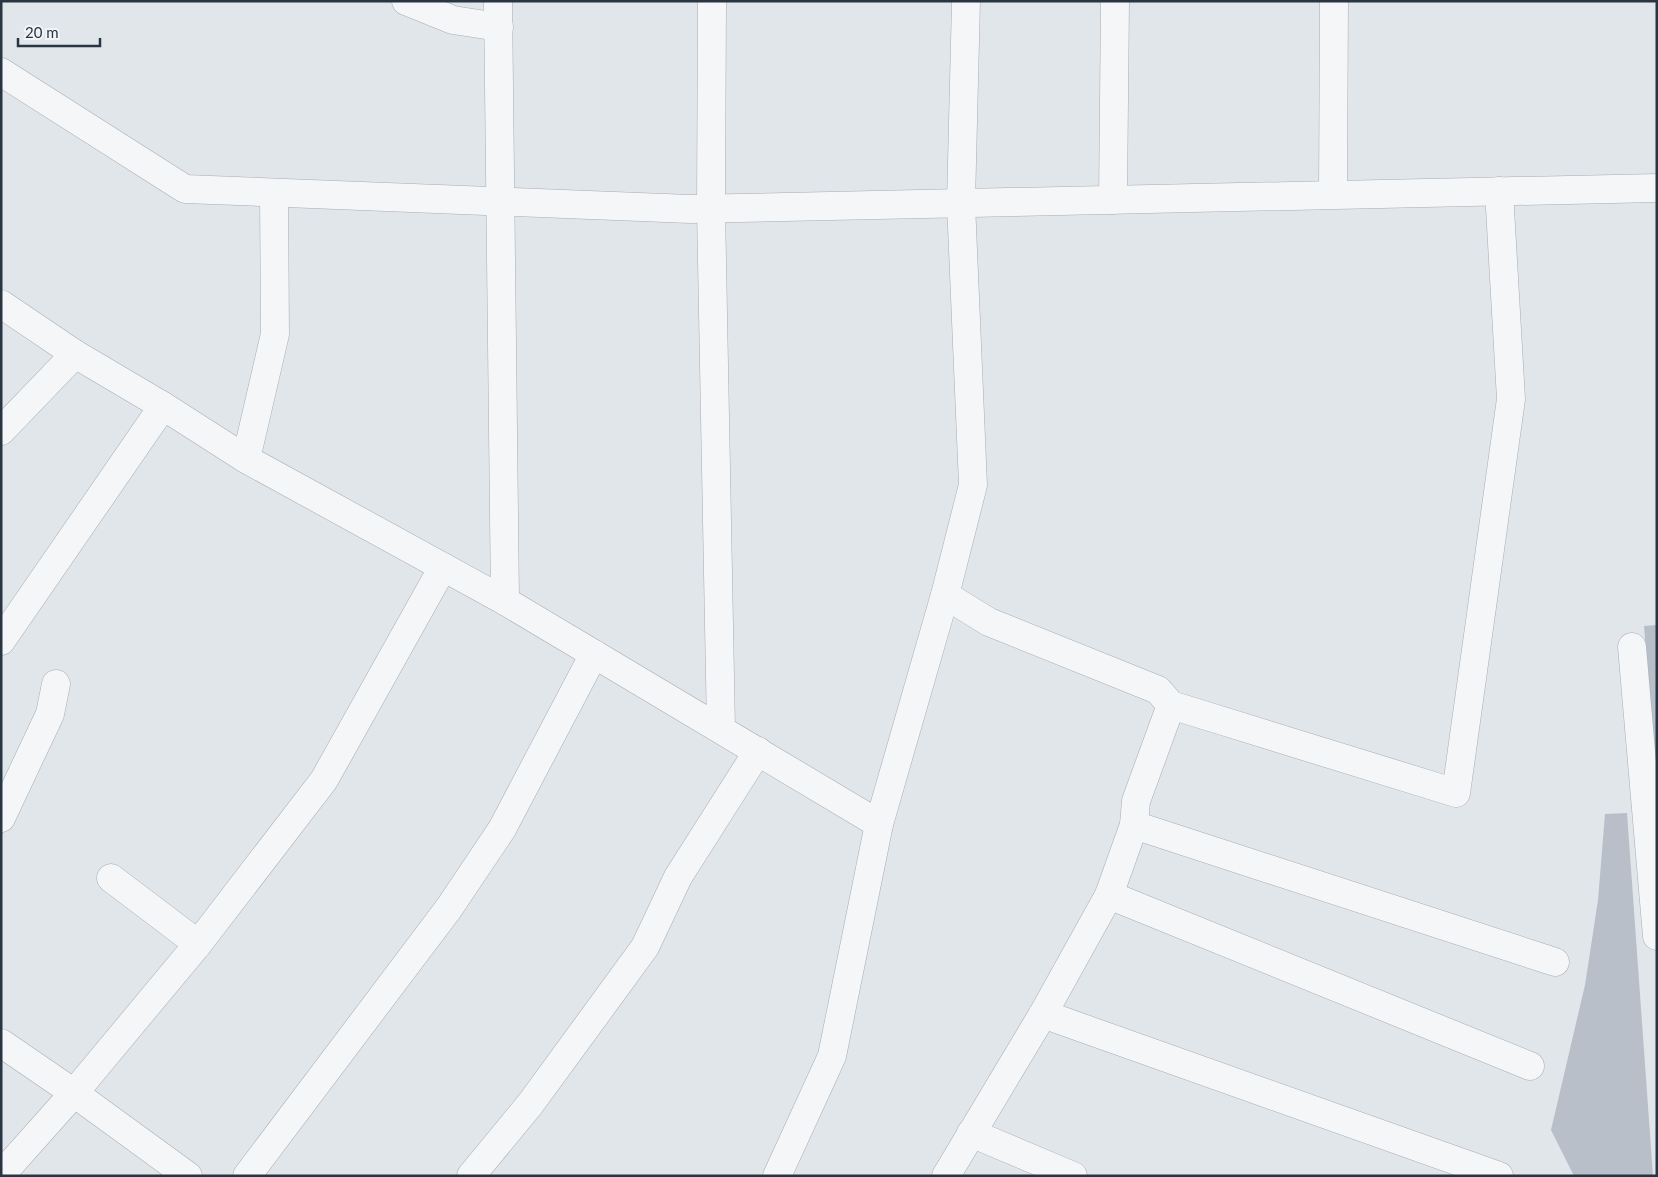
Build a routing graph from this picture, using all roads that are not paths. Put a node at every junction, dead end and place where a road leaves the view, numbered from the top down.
1 (406, 1) edge
2 (712, 1) edge
3 (966, 1) edge
4 (1115, 1) edge
5 (1334, 1) edge
6 (498, 14) edge
7 (1, 72) edge
8 (1657, 188) edge
9 (1499, 191) junction
10 (274, 193) junction
11 (1333, 194) junction
12 (1113, 200) junction
13 (501, 202) junction
14 (961, 203) junction
15 (711, 209) junction
16 (1, 304) edge
17 (75, 354) junction
18 (163, 406) junction
19 (1, 431) edge
20 (246, 459) junction
21 (443, 567) junction
22 (945, 595) junction
23 (505, 601) junction
24 (1, 641) edge
25 (1632, 647) dead end
26 (594, 654) junction
27 (56, 684) dead end
28 (1171, 706) junction
29 (721, 728) junction
30 (758, 751) junction
31 (1, 818) edge
32 (879, 824) junction
33 (1134, 825) junction
34 (111, 878) dead end
35 (1109, 894) junction
36 (1657, 936) edge
37 (198, 944) junction
38 (1555, 962) dead end
39 (1043, 1014) junction
40 (1, 1043) edge
41 (1530, 1066) dead end
42 (74, 1093) junction
43 (970, 1133) junction
44 (1, 1175) edge
45 (188, 1176) edge
46 (247, 1176) edge
47 (471, 1176) edge
48 (778, 1176) edge
49 (946, 1176) edge
50 (1073, 1176) edge
51 (1499, 1176) edge

1 - 6 street
2 - 15 street
3 - 14 street
4 - 12 street
5 - 11 street
6 - 13 street
7 - 10 street
8 - 9 street
9 - 11 street
9 - 28 street
10 - 13 street
10 - 20 street
11 - 12 street
12 - 14 street
13 - 15 street
13 - 23 street
14 - 15 street
14 - 22 street
15 - 29 street
16 - 17 street
17 - 18 street
17 - 19 street
18 - 20 street
18 - 24 street
20 - 21 street
21 - 23 street
21 - 37 street
22 - 28 street
22 - 32 street
23 - 26 street
25 - 36 street
26 - 29 street
26 - 46 street
27 - 31 street
28 - 33 street
29 - 30 street
30 - 32 street
30 - 47 street
32 - 48 street
33 - 35 street
33 - 38 street
34 - 37 street
35 - 39 street
35 - 41 street
37 - 42 street
39 - 43 street
39 - 51 street
40 - 42 street
42 - 44 street
42 - 45 street
43 - 49 street
43 - 50 street

